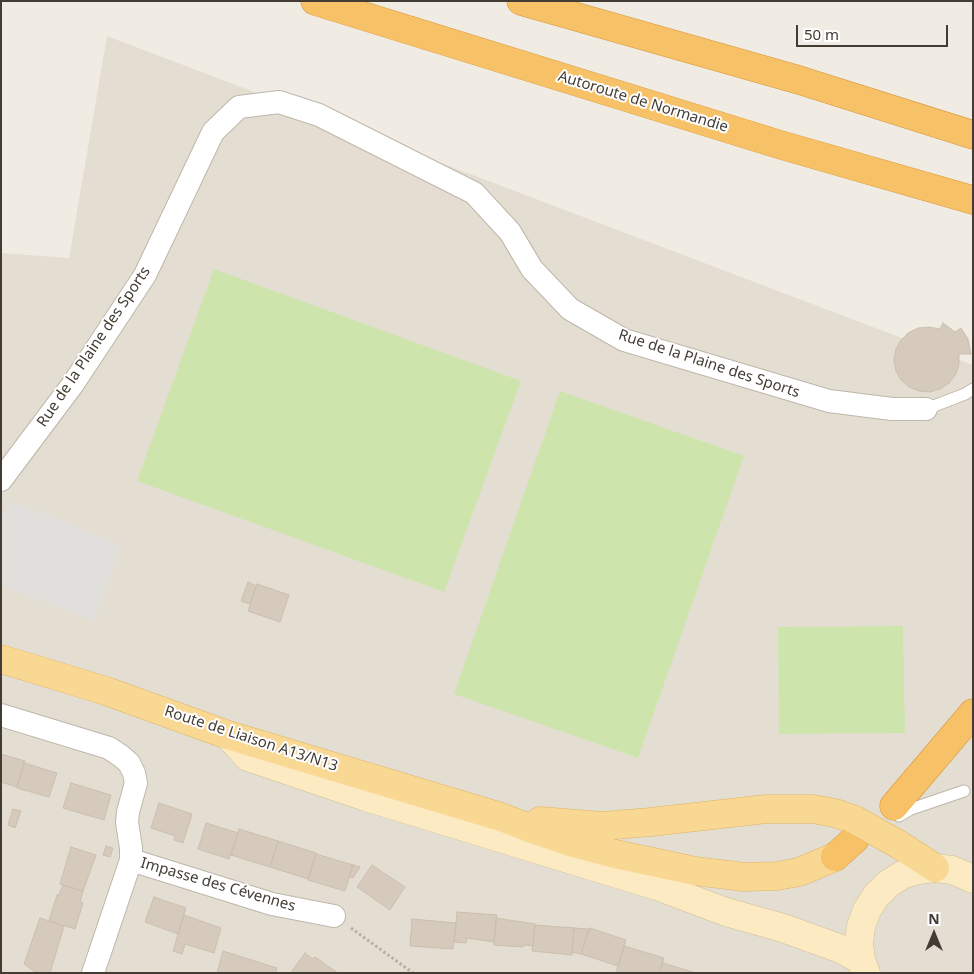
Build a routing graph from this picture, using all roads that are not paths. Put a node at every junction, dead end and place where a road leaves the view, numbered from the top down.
1 (315, 1) edge
2 (521, 1) edge
3 (973, 135) edge
4 (973, 200) edge
5 (973, 389) edge
6 (926, 409) joint
7 (1, 480) edge
8 (1, 659) edge
9 (973, 713) edge
10 (1, 715) edge
11 (228, 734) junction
12 (964, 791) dead end
13 (897, 811) joint
14 (501, 817) junction
15 (859, 835) junction
16 (835, 857) joint
17 (131, 860) junction
18 (935, 868) junction
19 (973, 879) edge
20 (334, 916) road end
21 (863, 966) edge
22 (93, 973) edge

1 - 4 highway, Autoroute de Normandie
2 - 3 highway
5 - 6 lane
6 - 7 street, Rue de la Plaine des Sports
8 - 11 main road, Route de Liaison A13/N13
9 - 13 highway
10 - 17 street
11 - 14 main road, Route de Liaison A13/N13
11 - 21 main road
12 - 13 lane
14 - 15 main road
14 - 16 main road
15 - 16 highway
15 - 18 main road, bridge
17 - 20 street, Impasse des Cévennes
17 - 22 street
18 - 19 main road
18 - 21 main road

